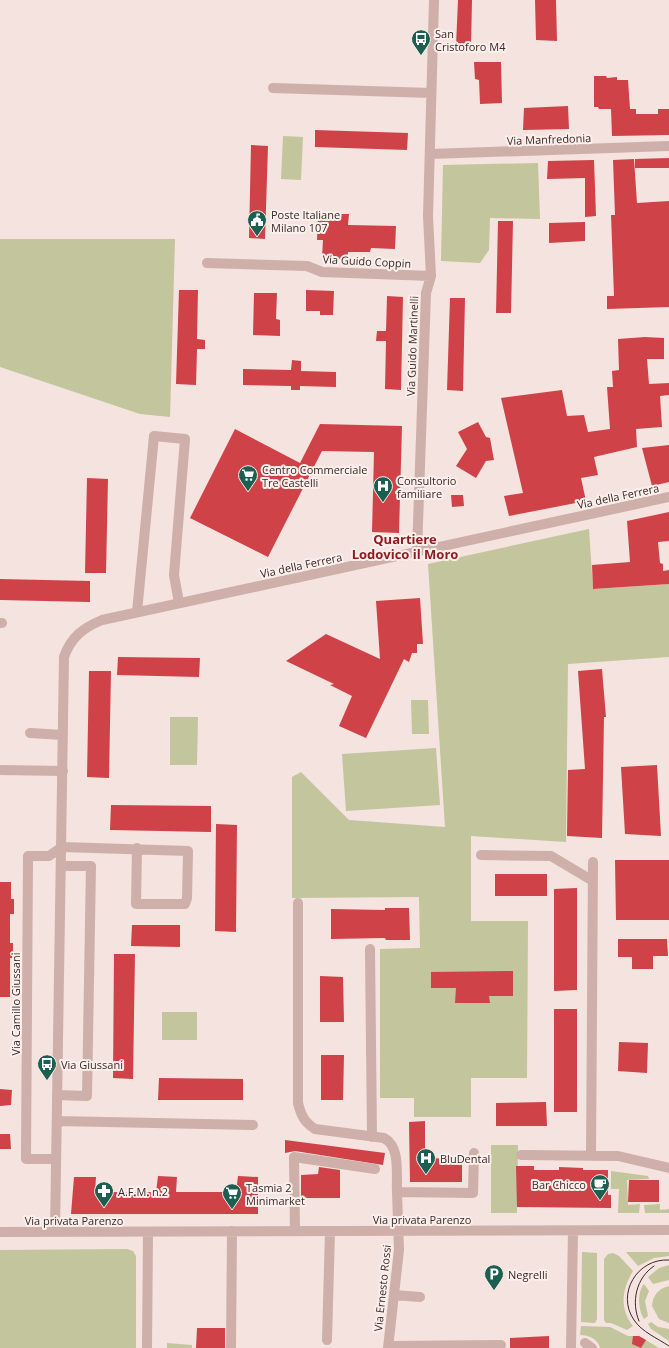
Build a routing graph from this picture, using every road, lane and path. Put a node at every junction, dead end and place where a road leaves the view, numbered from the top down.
1 (434, 0) edge
2 (272, 88) dead end
3 (431, 93) junction
4 (669, 146) edge
5 (430, 154) junction
6 (207, 263) dead end
7 (431, 276) junction
8 (669, 497) edge
9 (417, 552) junction
10 (179, 603) junction
11 (137, 612) junction
12 (30, 733) dead end
13 (63, 735) junction
14 (0, 770) edge
15 (63, 771) junction
16 (62, 847) junction
17 (137, 848) junction
18 (482, 855) dead end
19 (593, 862) dead end
20 (61, 866) junction
21 (593, 881) junction
22 (298, 903) dead end
23 (370, 949) dead end
24 (57, 1095) junction
25 (56, 1121) junction
26 (253, 1125) dead end
27 (372, 1137) junction
28 (474, 1153) dead end
29 (521, 1155) dead end
30 (591, 1155) junction
31 (56, 1158) junction
32 (669, 1168) edge
33 (375, 1169) dead end
34 (397, 1192) junction
35 (669, 1230) edge
36 (55, 1231) junction
37 (232, 1231) junction
38 (295, 1231) junction
39 (330, 1231) junction
40 (399, 1231) junction
41 (573, 1231) junction
42 (0, 1232) edge
43 (148, 1232) junction
44 (394, 1295) junction
45 (420, 1297) dead end
46 (327, 1340) dead end
47 (501, 1345) dead end
48 (388, 1347) edge
49 (147, 1348) edge
50 (231, 1348) edge
51 (572, 1348) edge

1 - 3 street, Via Guido Martinelli
2 - 3 street
3 - 5 street, Via Guido Martinelli
4 - 5 street, Via Manfredonia
5 - 7 street, Via Guido Martinelli
6 - 7 street, Via Guido Coppin
7 - 9 street, Via Guido Martinelli
8 - 9 street, Via della Ferrera
9 - 10 street, Via della Ferrera
10 - 11 street, Via della Ferrera
10 - 11 street
11 - 13 street, Via della Ferrera
12 - 13 street
13 - 15 street
14 - 15 street
15 - 16 street
16 - 17 street, Via Camillo Giussani
16 - 20 street
16 - 31 street, Via Camillo Giussani
17 - 17 street, Via Camillo Giussani
18 - 21 street
19 - 21 street
20 - 24 street
20 - 24 street
21 - 30 street
22 - 27 street, Via Ernesto Rossi
23 - 27 street
24 - 25 street
25 - 26 street
25 - 31 street
27 - 34 street, Via Ernesto Rossi
28 - 34 street
29 - 30 street
30 - 32 street
31 - 36 street
33 - 38 street
34 - 40 street, Via Ernesto Rossi
35 - 41 street, Via privata Parenzo
36 - 42 street, Via privata Parenzo
36 - 43 street, Via privata Parenzo
37 - 38 street, Via privata Parenzo
37 - 43 street, Via privata Parenzo
37 - 50 street
38 - 39 street, Via privata Parenzo
39 - 40 street, Via privata Parenzo
39 - 46 street
40 - 41 street, Via privata Parenzo
40 - 44 street, Via Ernesto Rossi
41 - 51 street
43 - 49 street
44 - 45 street
44 - 48 street, Via Ernesto Rossi
47 - 48 street

